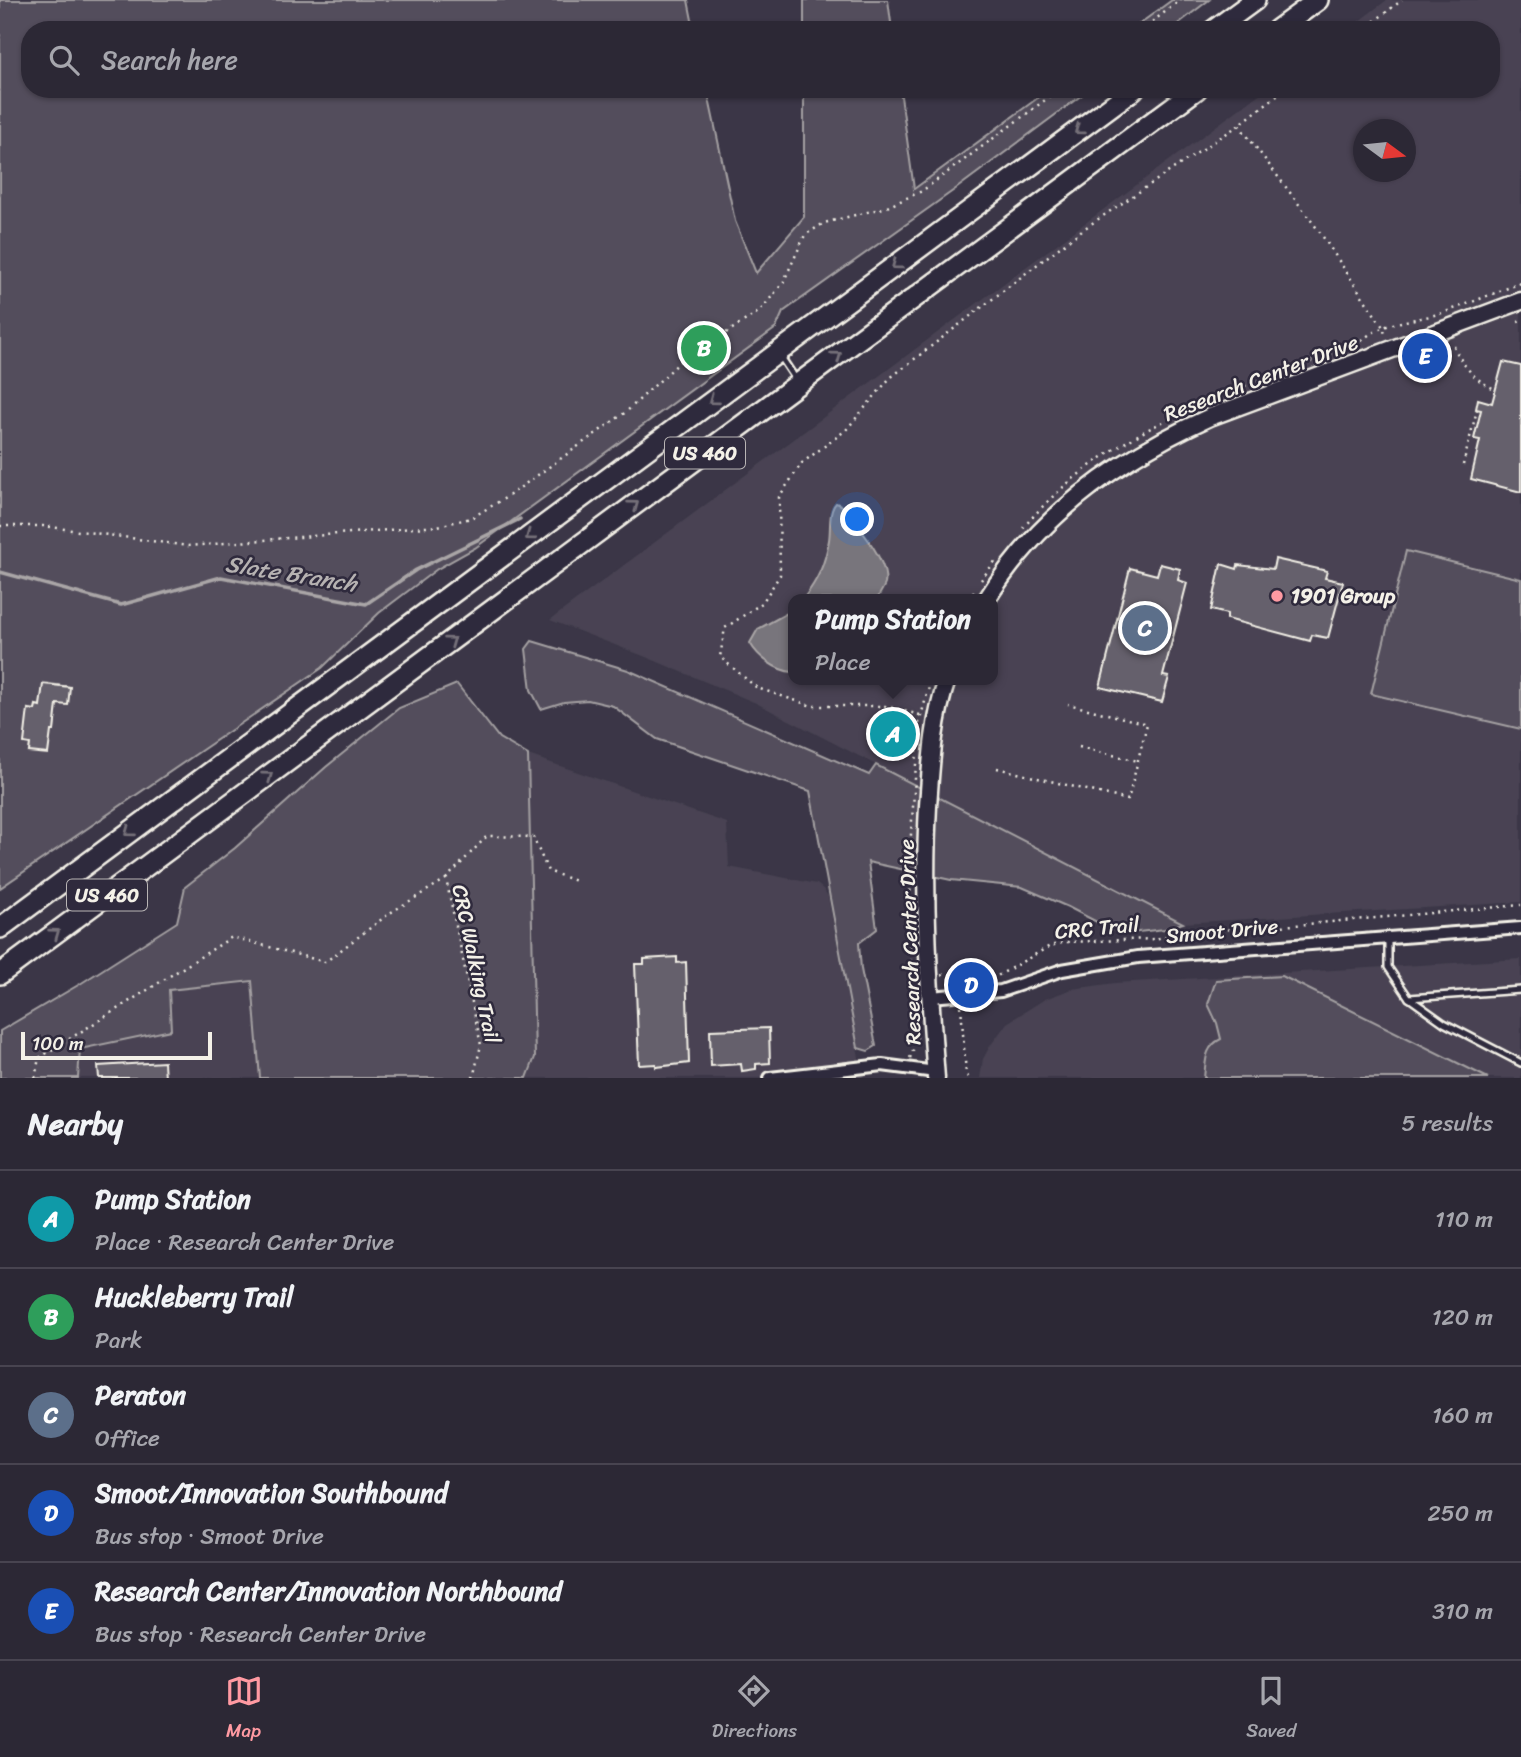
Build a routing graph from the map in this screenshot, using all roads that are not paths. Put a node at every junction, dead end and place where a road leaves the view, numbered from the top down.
1 (1255, 0) edge
2 (1318, 0) edge
3 (1226, 21) edge
4 (1289, 21) edge
5 (1121, 98) edge
6 (1185, 98) edge
7 (1521, 301) edge
8 (777, 353) junction
9 (799, 383) junction
10 (991, 594) edge
11 (946, 685) edge
12 (0, 928) edge
13 (1521, 928) edge
14 (1388, 937) junction
15 (0, 974) edge
16 (1521, 990) edge
17 (930, 997) junction
18 (1409, 998) junction
19 (1521, 1063) edge
20 (936, 1075) edge
21 (770, 1078) edge

1 - 3 highway
2 - 4 highway
5 -> 8 highway, US 460
9 -> 6 highway, US 460
7 - 10 main road, Research Center Drive
8 - 9 lane
8 -> 12 highway, US 460
15 -> 9 highway, US 460
11 - 17 main road, Research Center Drive
13 - 14 street, Smoot Drive
14 - 17 street, Smoot Drive
14 - 18 lane
16 - 18 lane
17 - 20 main road, Research Center Drive
18 - 19 lane
20 - 21 street

